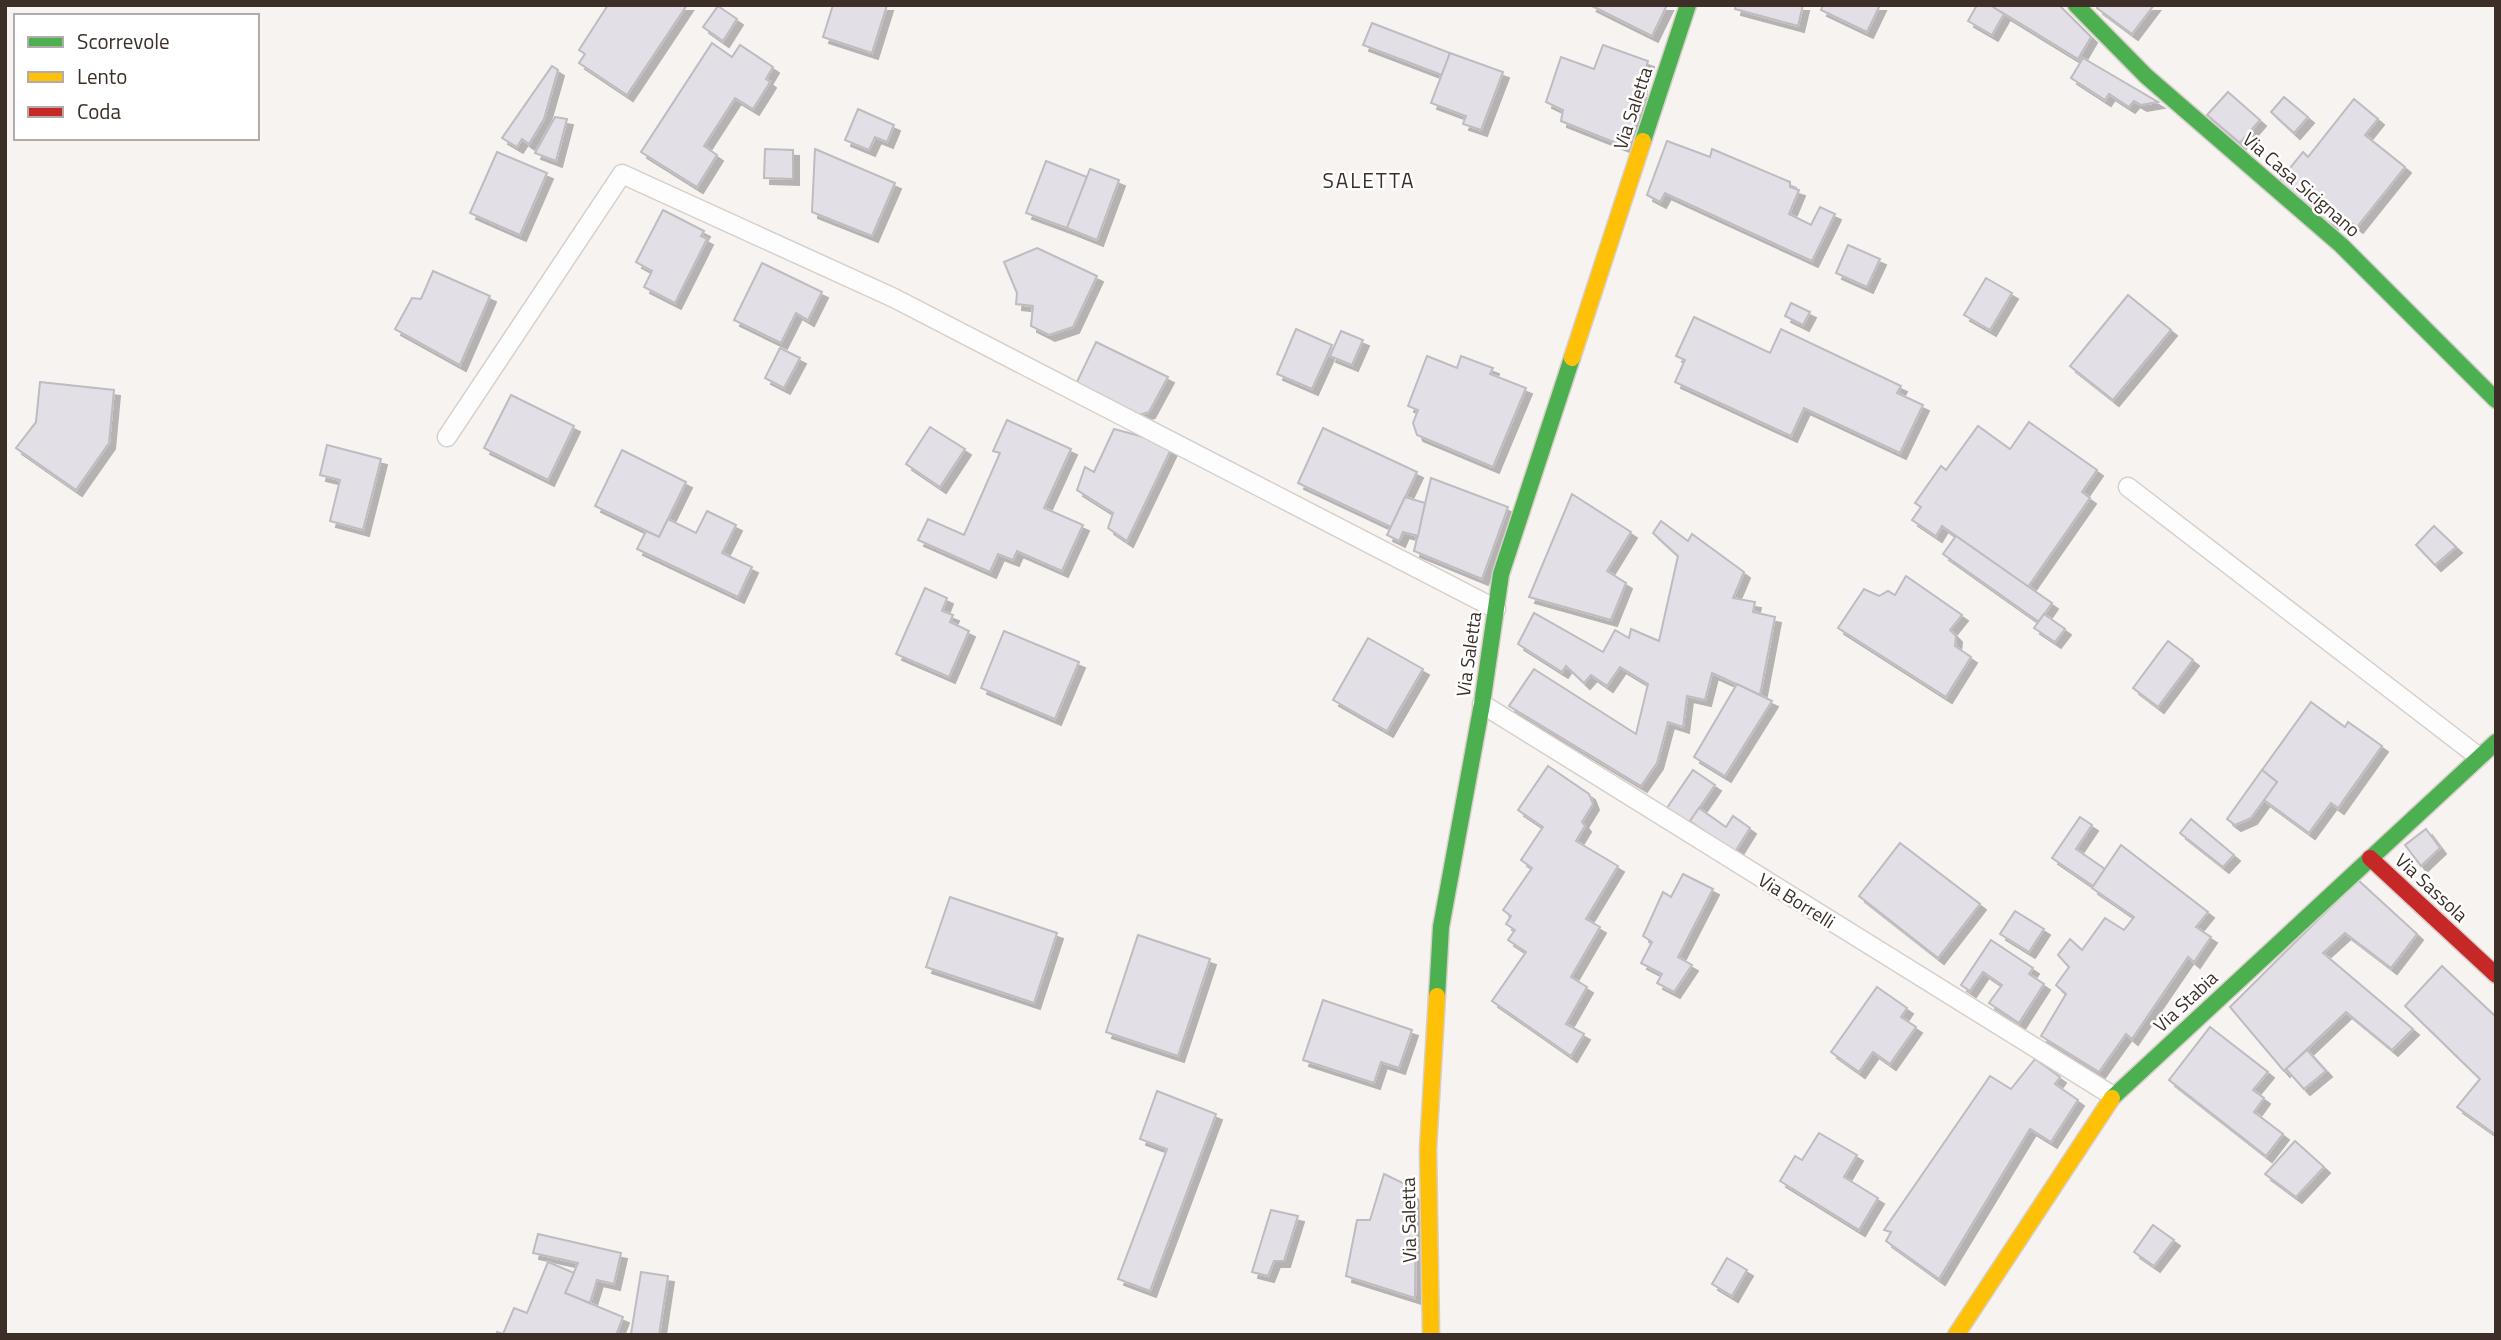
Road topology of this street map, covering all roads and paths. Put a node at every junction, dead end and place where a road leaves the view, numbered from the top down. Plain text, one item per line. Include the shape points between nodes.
1 (1688, 5) edge
2 (2076, 5) edge
3 (2496, 400) edge
4 (447, 437) dead end
5 (2128, 487) dead end
6 (1496, 609) junction
7 (1482, 704) junction
8 (2496, 742) edge
9 (2479, 757) junction
10 (2370, 858) junction
11 (2496, 975) edge
12 (2113, 1096) junction
13 (1959, 1334) edge
14 (1431, 1335) edge

1 - 6 street, Via Saletta via 1505,561
2 - 3 street, Via Casa Sicignano via 2146,76 2341,245
4 - 6 lane via 622,174 894,298
5 - 9 lane
6 - 7 street, Via Saletta
7 - 12 lane, Via Borrelli
7 - 14 street, Via Saletta via 1441,926 1428,1149
8 - 9 street, Via Stabia
9 - 10 street, Via Stabia
10 - 11 street, Via Sassola
10 - 12 street, Via Stabia
12 - 13 street, Via Stabia

